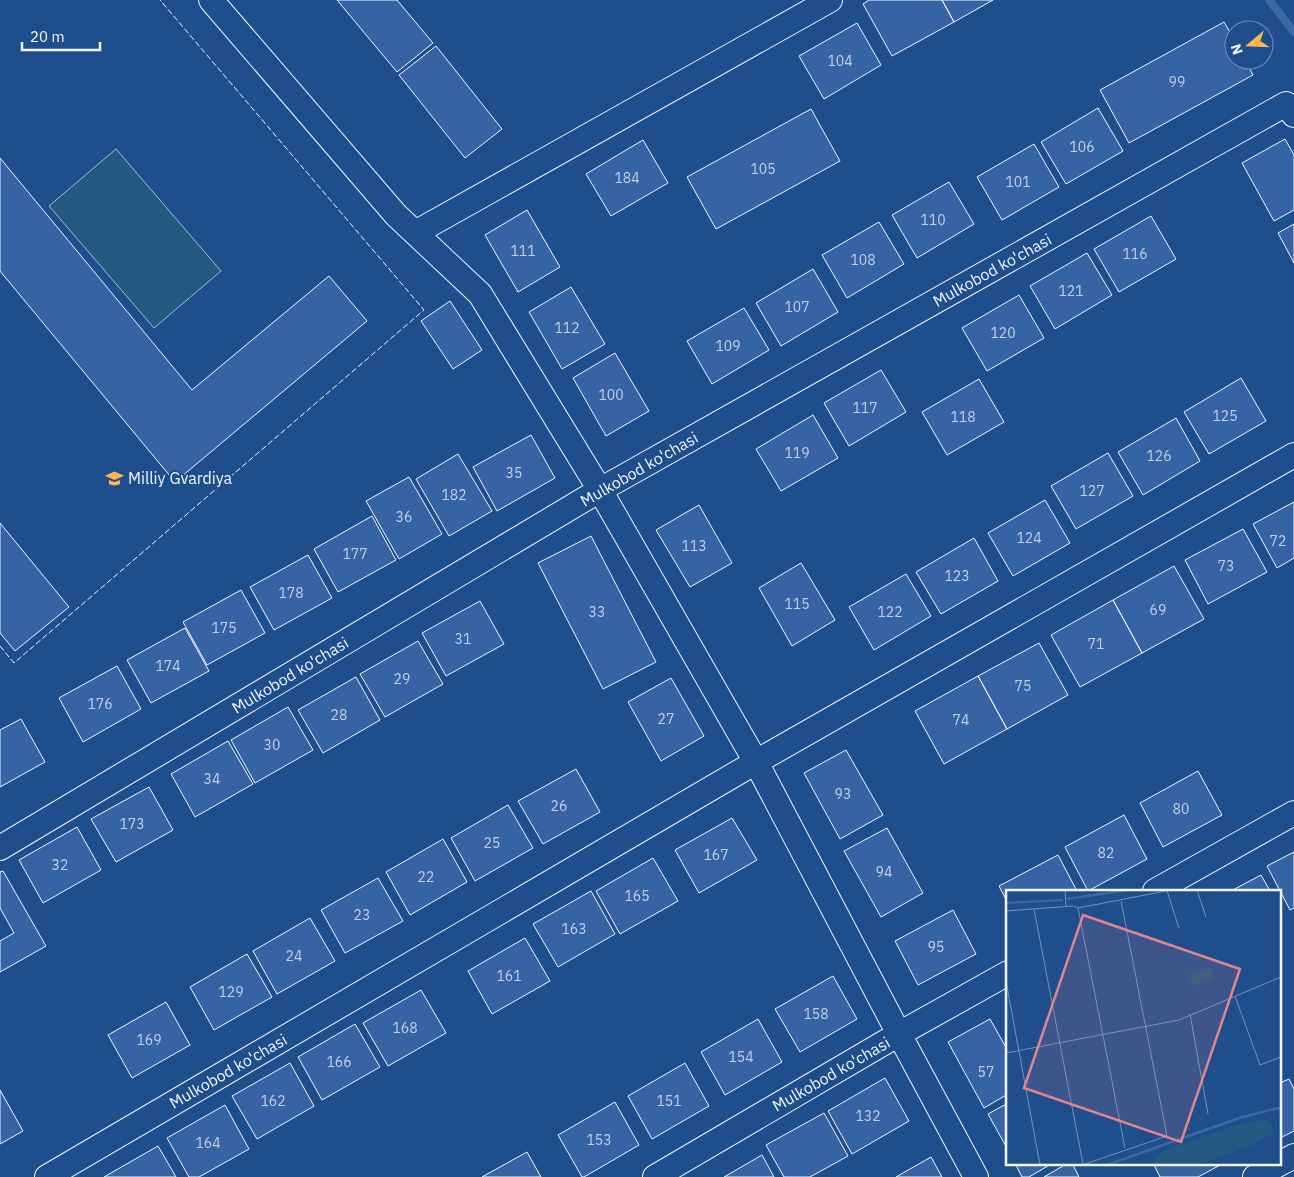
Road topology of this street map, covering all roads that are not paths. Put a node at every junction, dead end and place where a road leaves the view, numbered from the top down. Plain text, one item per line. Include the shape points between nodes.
1 (211, 0) edge
2 (830, 0) edge
3 (1290, 110) edge
4 (415, 233) junction
5 (1294, 455) edge
6 (600, 490) junction
7 (756, 762) junction
8 (1294, 813) edge
9 (0, 848) edge
10 (1157, 890) edge
11 (1006, 974) edge
12 (899, 1034) junction
13 (1294, 1156) edge
14 (1282, 1163) edge
15 (1280, 1164) edge
16 (47, 1177) edge
17 (655, 1177) edge
18 (976, 1177) edge
19 (1256, 1177) edge

1 - 4 street
2 - 4 street
3 - 6 street, Mulkobod ko'chasi
4 - 6 street via 480,294
5 - 7 street, Mulkobod ko'chasi
6 - 7 street
6 - 9 street, Mulkobod ko'chasi
7 - 12 street
7 - 16 street, Mulkobod ko'chasi
8 - 10 street
11 - 12 street, Mulkobod ko'chasi
12 - 17 street, Mulkobod ko'chasi
12 - 18 street
13 - 14 street
15 - 19 street

